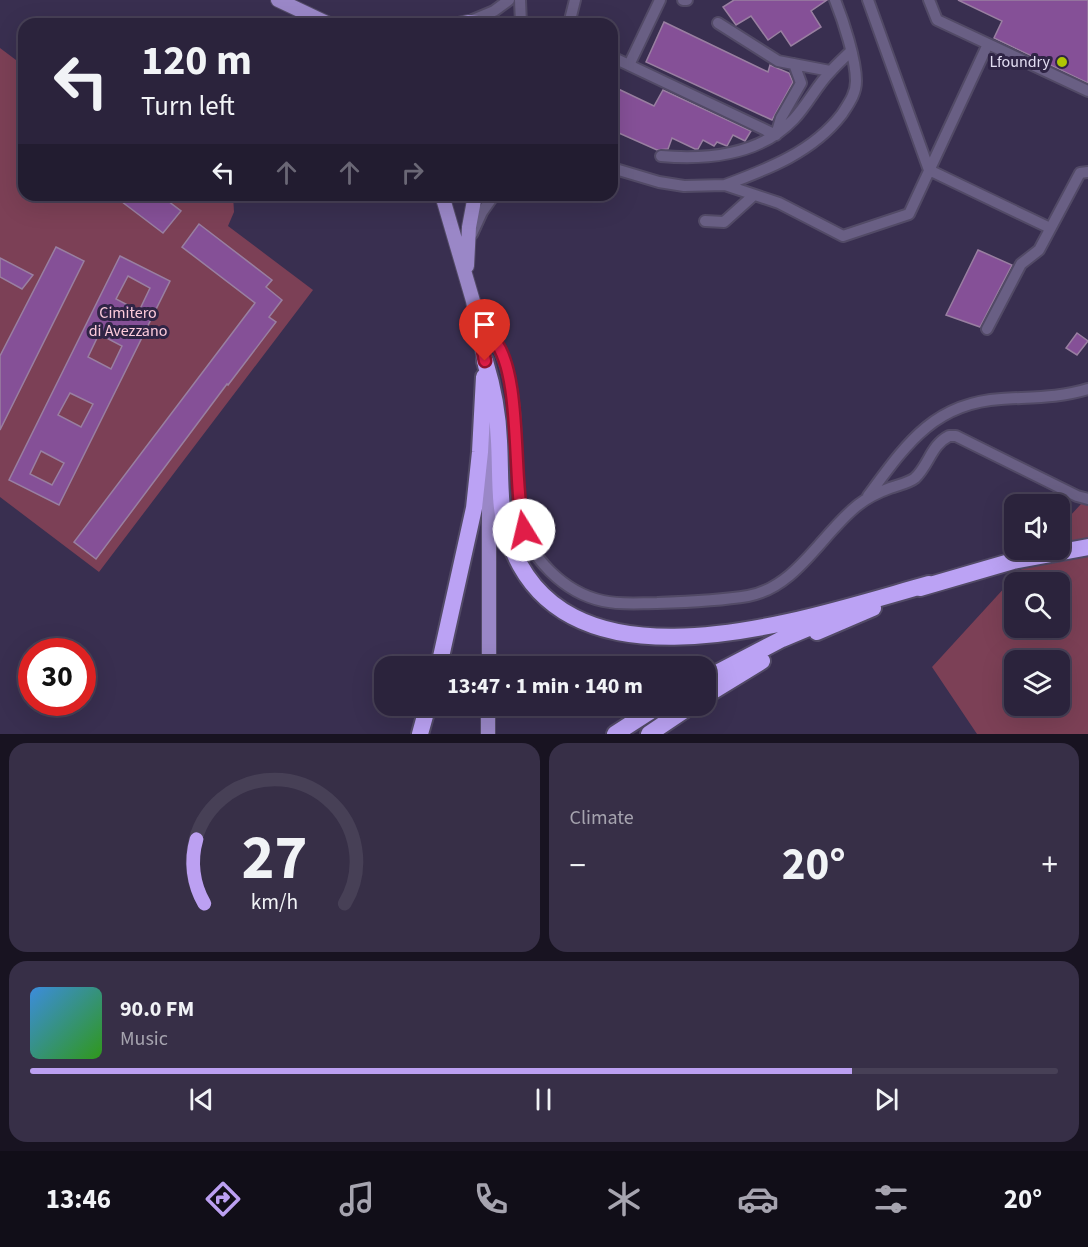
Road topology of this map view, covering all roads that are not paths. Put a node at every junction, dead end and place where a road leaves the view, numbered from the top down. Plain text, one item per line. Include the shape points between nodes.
1 (278, 0) edge
2 (508, 0) edge
3 (520, 0) edge
4 (576, 0) edge
5 (660, 0) edge
6 (835, 0) edge
7 (868, 0) edge
8 (929, 0) edge
9 (316, 18) edge
10 (476, 18) edge
11 (521, 18) edge
12 (570, 18) edge
13 (718, 23) dead end
14 (988, 44) junction
15 (851, 51) junction
16 (618, 60) edge
17 (794, 64) junction
18 (629, 65) junction
19 (830, 71) junction
20 (1088, 91) edge
21 (776, 135) junction
22 (660, 156) dead end
23 (618, 164) edge
24 (618, 170) edge
25 (929, 170) junction
26 (1088, 172) edge
27 (635, 174) junction
28 (725, 185) junction
29 (754, 195) junction
30 (444, 201) edge
31 (474, 201) edge
32 (490, 201) edge
33 (705, 221) dead end
34 (1050, 228) junction
35 (467, 248) junction
36 (468, 283) junction
37 (987, 329) dead end
38 (479, 330) junction
39 (485, 361) junction
40 (1088, 389) edge
41 (866, 499) junction
42 (1088, 499) edge
43 (1088, 547) edge
44 (929, 584) junction
45 (441, 656) edge
46 (489, 656) edge
47 (716, 674) edge
48 (716, 689) edge
49 (425, 716) edge
50 (488, 716) edge
51 (643, 716) edge
52 (676, 716) edge
53 (420, 734) edge
54 (488, 734) edge
55 (615, 734) edge
56 (650, 734) edge

1 - 9 main road
2 - 10 street
3 - 11 street
4 - 12 street
5 - 18 street
6 - 15 street
7 - 25 street
8 - 14 street via 937,20
13 - 17 street via 778,61
14 - 20 street
14 - 25 street
15 - 19 street
15 - 28 street via 856,80 853,98 837,120 795,155
16 - 18 street
17 - 19 street
17 - 21 street via 801,83
18 - 21 street
19 - 21 street via 794,119
21 - 22 street via 737,152 709,158
23 - 27 street
24 - 27 street
25 - 29 street via 909,214 843,236 779,203
25 - 34 street
26 - 34 street via 1080,173
27 - 28 street via 684,186
28 - 29 street
29 - 33 street via 724,222
30 - 36 main road
31 - 35 main road
32 - 35 street
34 - 37 street via 1039,250 1021,264
35 - 36 main road
36 - 38 main road
38 - 39 main road
38 - 41 street via 497,345 508,375 520,514 527,538 551,572 590,597 623,604 718,599 766,591 786,578
39 - 44 highway via 497,414 501,501 508,538 535,585 552,603 577,618 628,633 727,633 775,625
39 - 45 highway via 474,508
39 - 46 main road via 489,418
40 - 41 street via 1059,396 980,401 952,409 921,431
41 - 42 street via 914,479 937,445 952,435
43 - 44 highway via 1013,561
44 - 47 highway via 806,629
44 - 48 highway via 803,639
49 - 53 highway
50 - 54 main road
51 - 55 highway
52 - 56 highway

